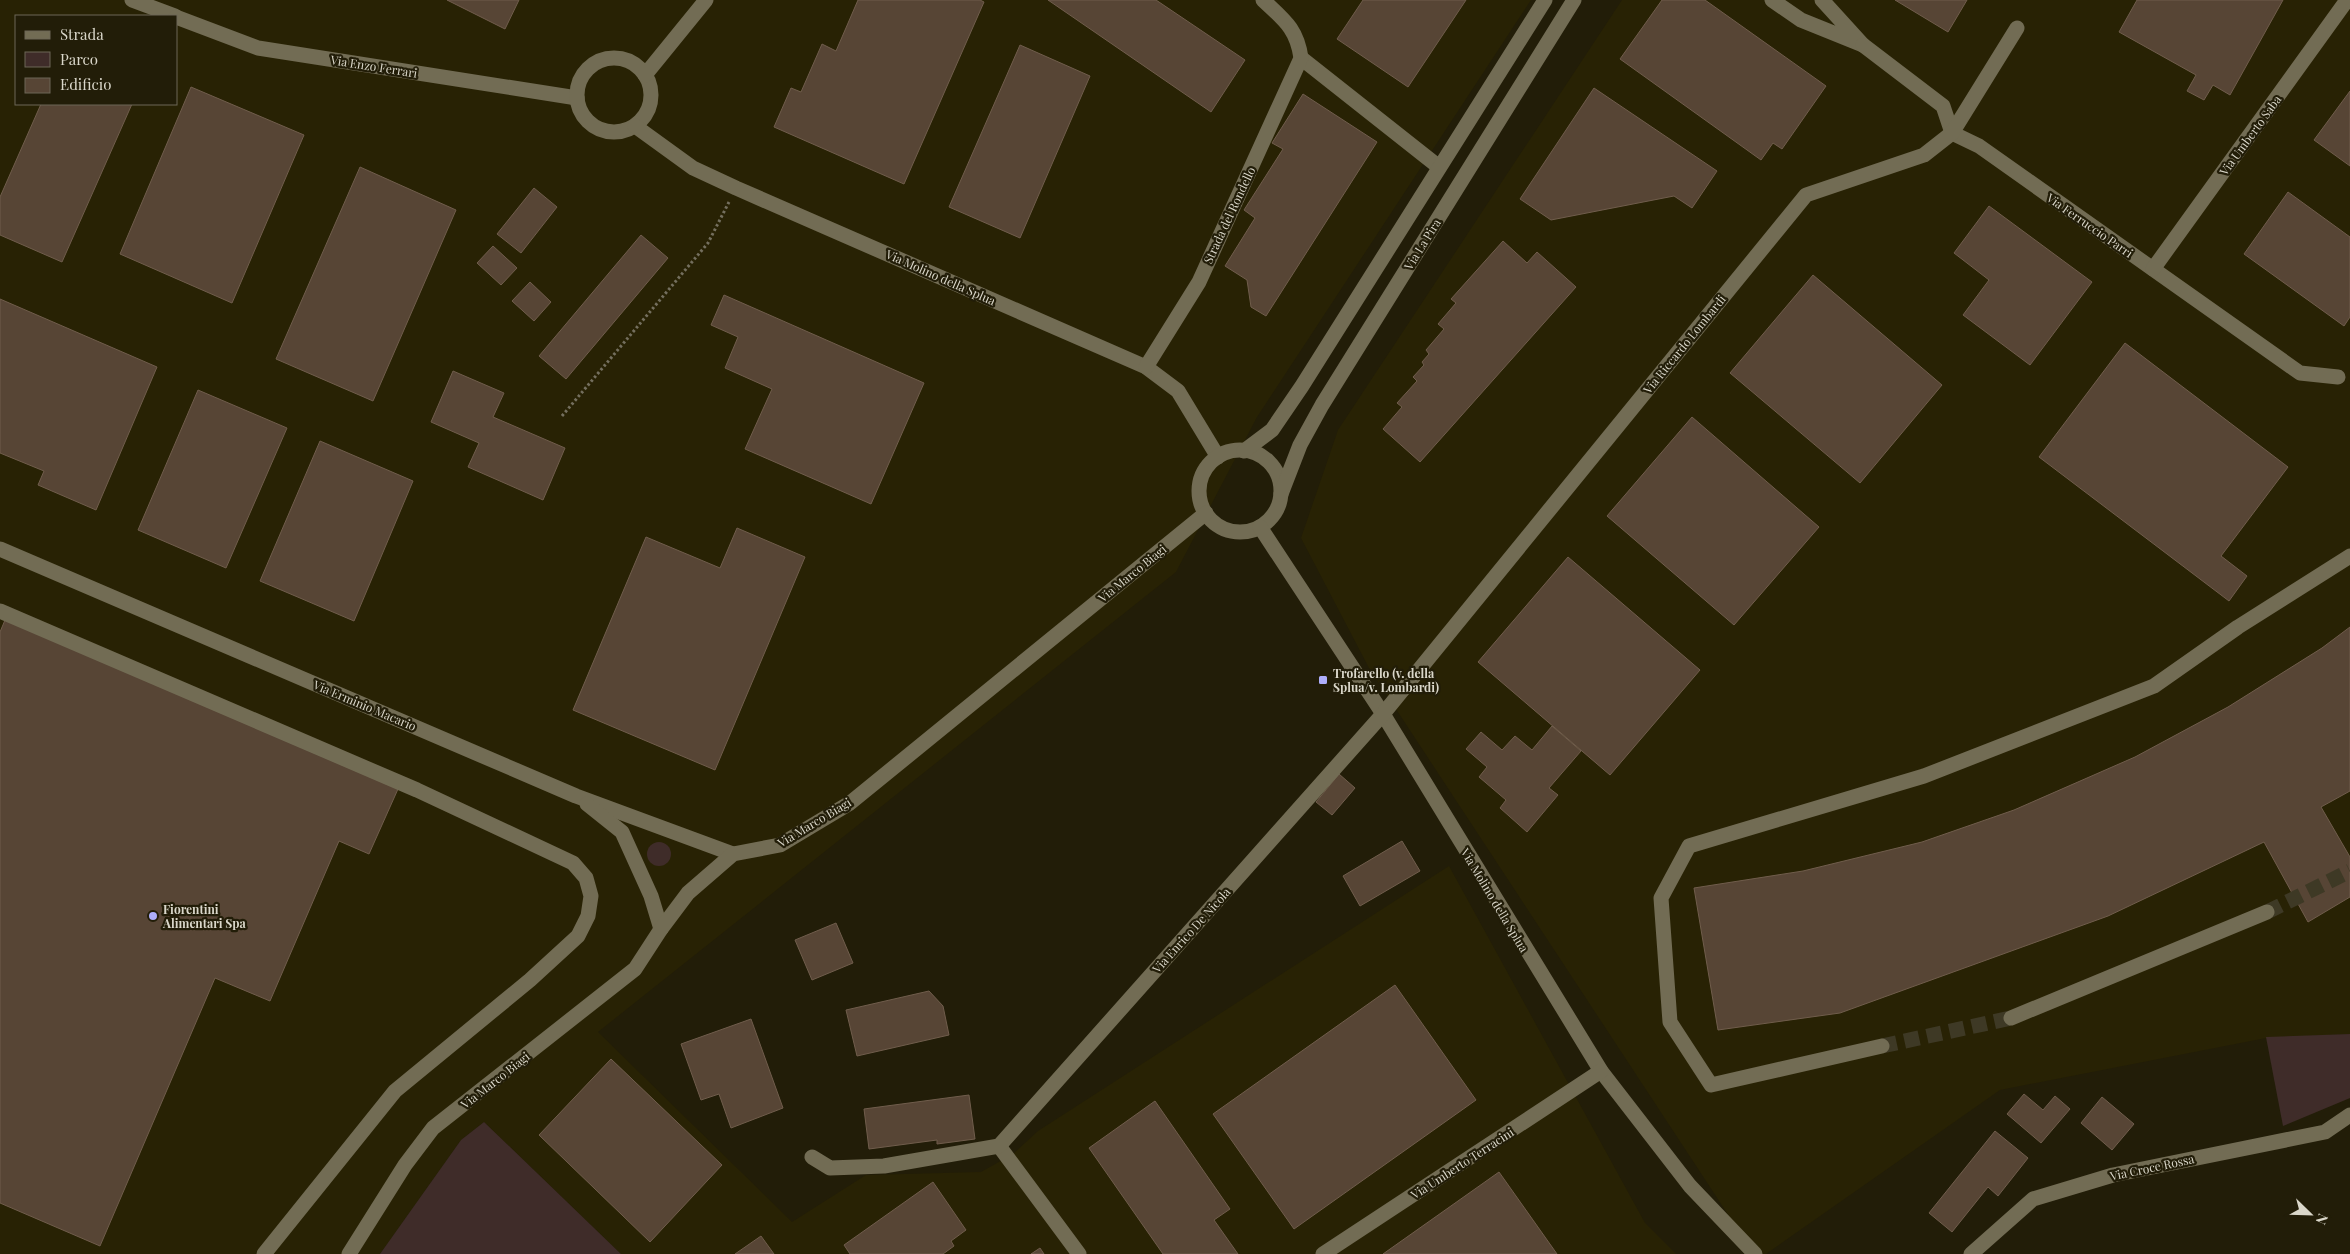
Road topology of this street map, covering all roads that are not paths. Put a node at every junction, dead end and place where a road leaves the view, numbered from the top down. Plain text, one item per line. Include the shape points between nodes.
1 (132, 0) edge
2 (706, 0) edge
3 (1263, 0) edge
4 (1545, 0) edge
5 (1574, 0) edge
6 (1772, 0) edge
7 (1822, 0) edge
8 (2346, 0) edge
9 (173, 15) edge
10 (178, 17) edge
11 (2017, 28) dead end
12 (1863, 45) junction
13 (1301, 58) junction
14 (645, 75) junction
15 (577, 98) junction
16 (635, 126) junction
17 (1952, 134) junction
18 (1440, 167) junction
19 (2153, 269) junction
20 (1146, 367) junction
21 (2338, 378) dead end
22 (1244, 451) junction
23 (1218, 457) junction
24 (1281, 494) junction
25 (1206, 513) junction
26 (1260, 527) junction
27 (0, 549) edge
28 (2350, 556) edge
29 (0, 611) edge
30 (1383, 714) junction
31 (576, 796) junction
32 (733, 854) junction
33 (2267, 912) tunnel mouth
34 (661, 929) junction
35 (2011, 1018) tunnel mouth
36 (1882, 1046) tunnel mouth
37 (1601, 1071) junction
38 (2350, 1115) edge
39 (2350, 1131) edge
40 (2325, 1132) junction
41 (999, 1146) junction
42 (812, 1157) dead end
43 (264, 1254) edge
44 (349, 1254) edge
45 (1079, 1254) edge
46 (1323, 1254) edge
47 (1755, 1254) edge
48 (1971, 1254) edge

1 - 9 street, Via Enzo Ferrari
2 - 14 street
3 - 13 street via 1290,25 1298,40
4 - 18 street
5 - 24 street, Via La Pira via 1322,405 1300,445
6 - 12 street via 1801,20
7 - 12 street
8 - 19 street, Via Umberto Saba
10 - 15 street, Via Enzo Ferrari via 258,48
11 - 17 street, Via Riccardo Lombardi
12 - 17 street via 1944,106
13 - 18 street
13 - 20 street, Strada del Rondello via 1199,282
14 - 15 street via 626,60 602,60 583,74
14 - 16 street via 650,86 650,102 644,118
15 - 16 street via 582,114 593,126 614,133
16 - 20 street, Via Molino della Splua via 693,168
17 - 19 street, Via Ferruccio Parri via 1979,146
17 - 30 street, Via Riccardo Lombardi via 1924,155 1806,195
18 - 22 street via 1272,430
19 - 21 street, Via Ferruccio Parri via 2300,373
20 - 23 street, Via Molino della Splua via 1178,391
22 - 23 street
22 - 24 street via 1267,460 1280,481
23 - 25 street via 1202,477 1201,502
24 - 26 street via 1274,513
25 - 26 street via 1224,529 1249,532
25 - 32 street, Via Marco Biagi via 850,803 780,845
26 - 30 street, Via Molino della Splua
27 - 31 street, Via Erminio Macario
28 - 36 street via 2238,627 2154,686 1924,776 1689,846 1661,898 1670,1022 1711,1085
29 - 43 street via 417,790 573,863 586,878 591,896 588,916 578,936 530,980 395,1091
30 - 37 street, Via Molino della Splua
30 - 41 street, Via Enrico De Nicola
31 - 32 street, Via Erminio Macario
31 - 34 street via 622,832 651,896
32 - 34 street, Via Marco Biagi via 688,893
33 - 35 street
34 - 44 street, Via Marco Biagi via 635,969 433,1128 405,1165
37 - 46 street, Via Umberto Terracini
37 - 47 street, Via Molino della Splua via 1690,1186
38 - 40 street, Via Croce Rossa
39 - 40 street
40 - 48 street, Via Croce Rossa via 2113,1175 2032,1199
41 - 42 street via 884,1166 830,1168
41 - 45 street

